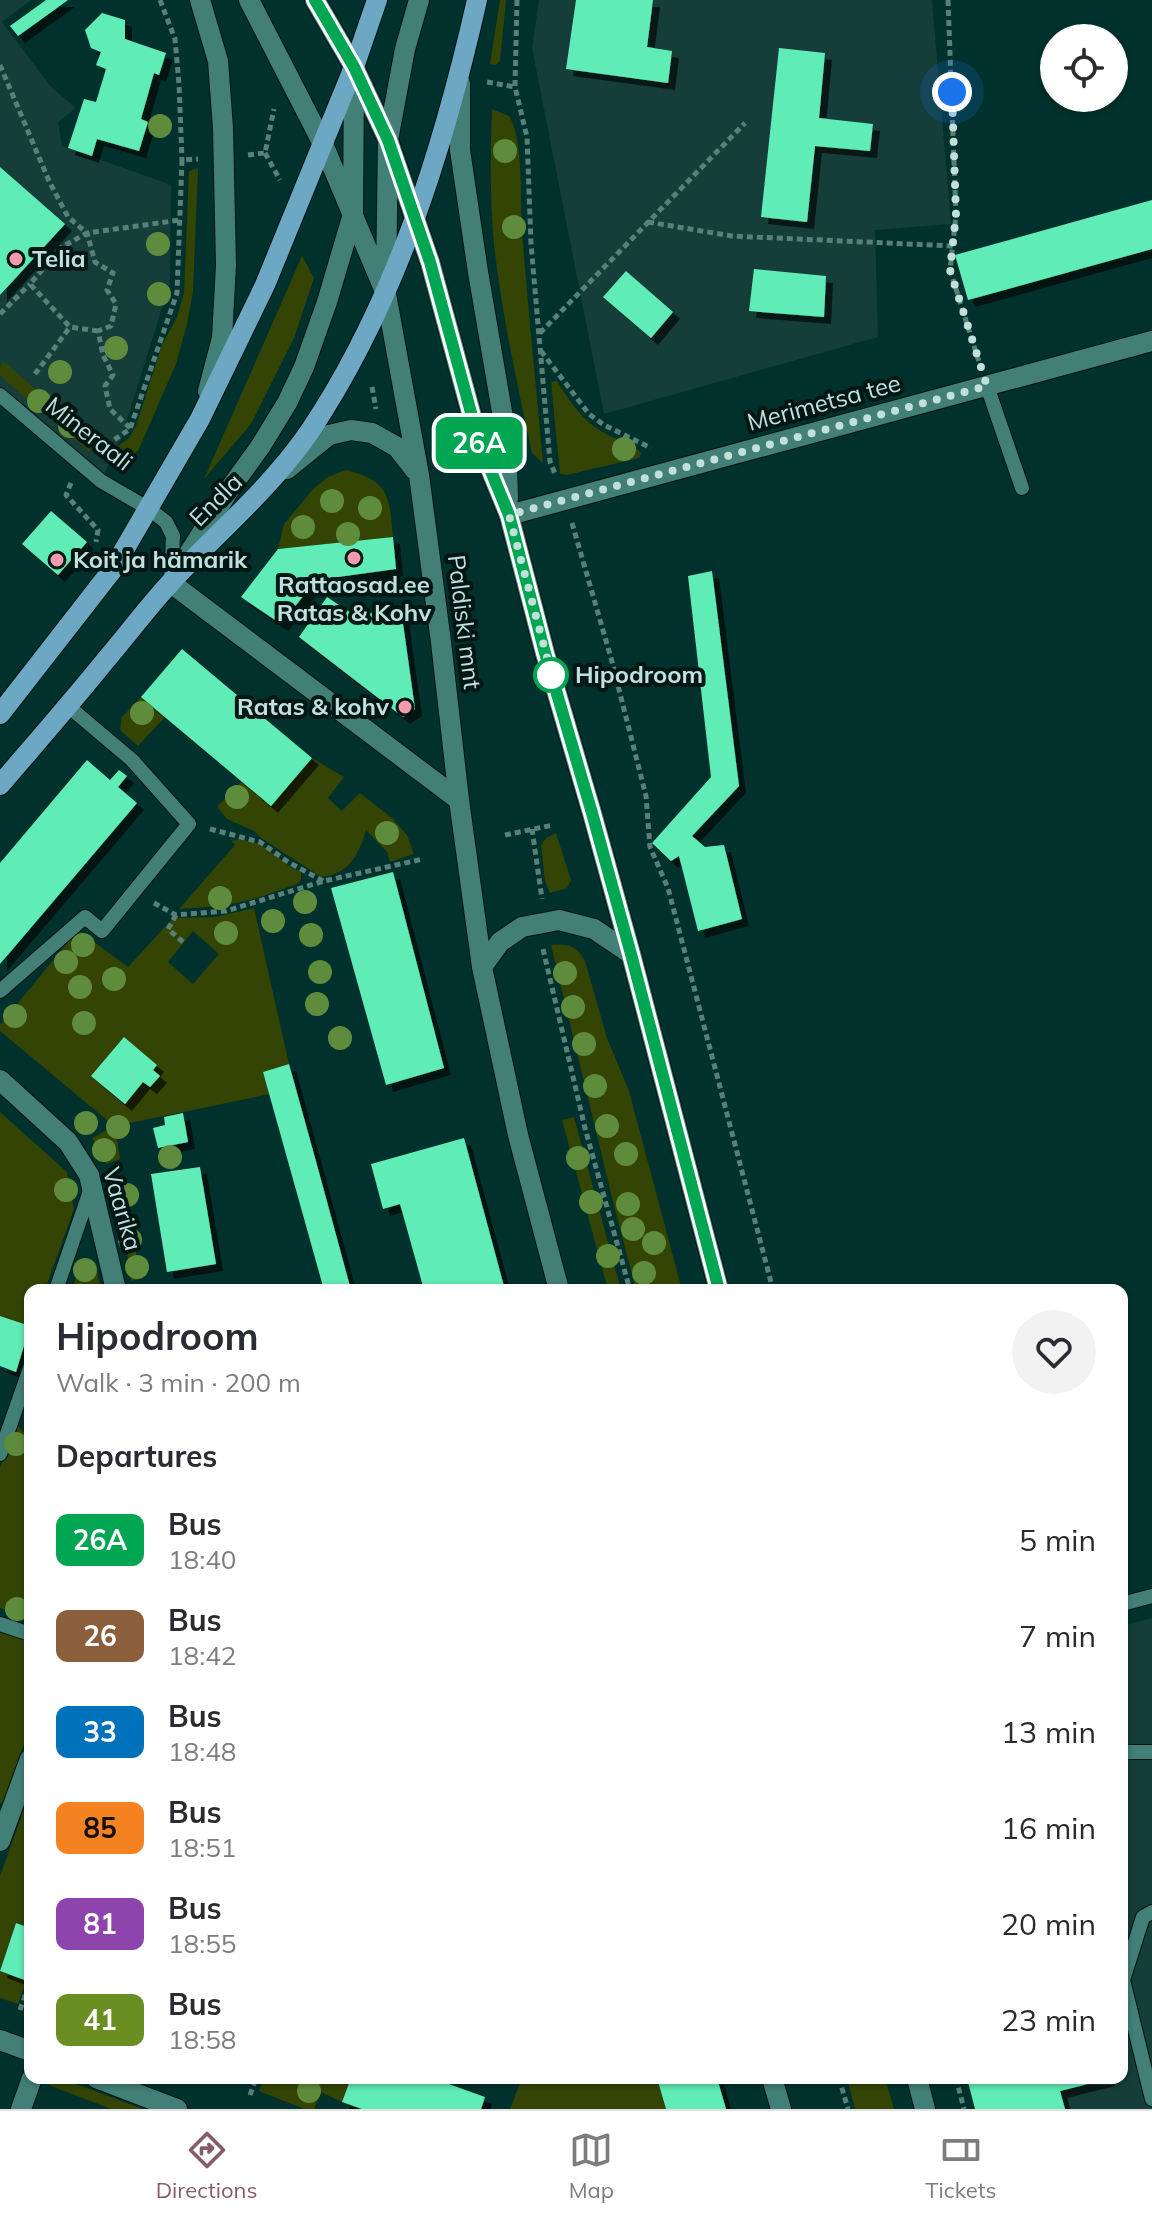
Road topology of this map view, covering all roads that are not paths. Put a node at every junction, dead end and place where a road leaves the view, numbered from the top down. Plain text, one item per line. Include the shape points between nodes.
1 (200, 0) edge
2 (249, 0) edge
3 (315, 0) edge
4 (377, 0) edge
5 (419, 0) edge
6 (477, 0) edge
7 (354, 67) junction
8 (460, 76) junction
9 (388, 140) junction
10 (323, 144) junction
11 (353, 214) junction
12 (415, 216) junction
13 (386, 294) junction
14 (1152, 341) edge
15 (987, 386) junction
16 (0, 395) edge
17 (200, 419) junction
18 (419, 475) junction
19 (271, 481) junction
20 (1022, 488) dead end
21 (149, 509) junction
22 (509, 515) junction
23 (171, 583) junction
24 (68, 706) junction
25 (0, 714) edge
26 (0, 785) edge
27 (459, 800) junction
28 (631, 954) junction
29 (482, 967) junction
30 (0, 991) edge
31 (0, 1080) edge
32 (92, 1184) junction
33 (58, 1284) edge
34 (115, 1284) edge
35 (557, 1284) edge
36 (717, 1284) edge
37 (24, 1385) edge
38 (0, 1454) edge
39 (1152, 1596) edge
40 (1128, 1602) edge
41 (0, 1624) edge
42 (24, 1632) edge
43 (1128, 1752) edge
44 (1152, 1752) edge
45 (24, 1775) edge
46 (0, 1841) edge
47 (1152, 1912) edge
48 (1128, 1961) edge
49 (1128, 2002) edge
50 (0, 2040) edge
51 (24, 2049) edge
52 (30, 2084) edge
53 (126, 2084) edge
54 (774, 2084) edge
55 (919, 2084) edge
56 (1152, 2099) edge
57 (21, 2109) edge
58 (177, 2109) edge
59 (781, 2109) edge
60 (925, 2109) edge

1 - 17 main road via 218,61 226,265 222,338
2 - 10 main road, Paldiski mnt
3 - 7 main road
4 - 7 main road
5 - 9 main road
6 - 8 main road
7 - 9 main road
7 - 10 main road
7 - 11 main road
8 - 12 main road
8 - 22 main road via 460,150 506,435
9 - 12 main road
9 - 13 main road
10 - 11 main road, Paldiski mnt
10 - 17 main road, Endla via 265,285
11 - 13 main road, Paldiski mnt
11 - 23 main road via 327,302 287,403
12 - 13 main road, Endla
12 - 22 main road via 479,442
13 - 18 main road, Paldiski mnt
13 - 19 main road, Endla via 335,393
14 - 15 main road, Merimetsa tee
15 - 20 lane
15 - 22 main road, Merimetsa tee
16 - 21 lane, Mineraali via 101,481
17 - 21 main road, Endla
18 - 19 main road via 397,447 372,433 351,430 329,435
18 - 27 main road, Paldiski mnt
19 - 23 main road, Endla
21 - 23 lane via 166,522 173,536
21 - 25 main road, Endla via 113,569
22 - 28 main road
23 - 24 main road, Endla
23 - 27 main road
24 - 26 main road, Endla
24 - 30 lane via 132,760 189,824 102,931 85,917
27 - 29 main road, Paldiski mnt
28 - 29 main road via 594,929 559,920 522,927 500,942
28 - 36 main road
29 - 35 main road, Paldiski mnt
31 - 32 main road, Vaarika via 68,1142
32 - 33 lane
32 - 34 main road, Vaarika
37 - 38 lane
39 - 40 lane
41 - 42 lane
43 - 44 lane
45 - 46 main road
47 - 48 lane via 1143,1917
49 - 56 lane
50 - 51 main road
52 - 57 main road
53 - 58 main road
54 - 59 main road
55 - 60 main road

